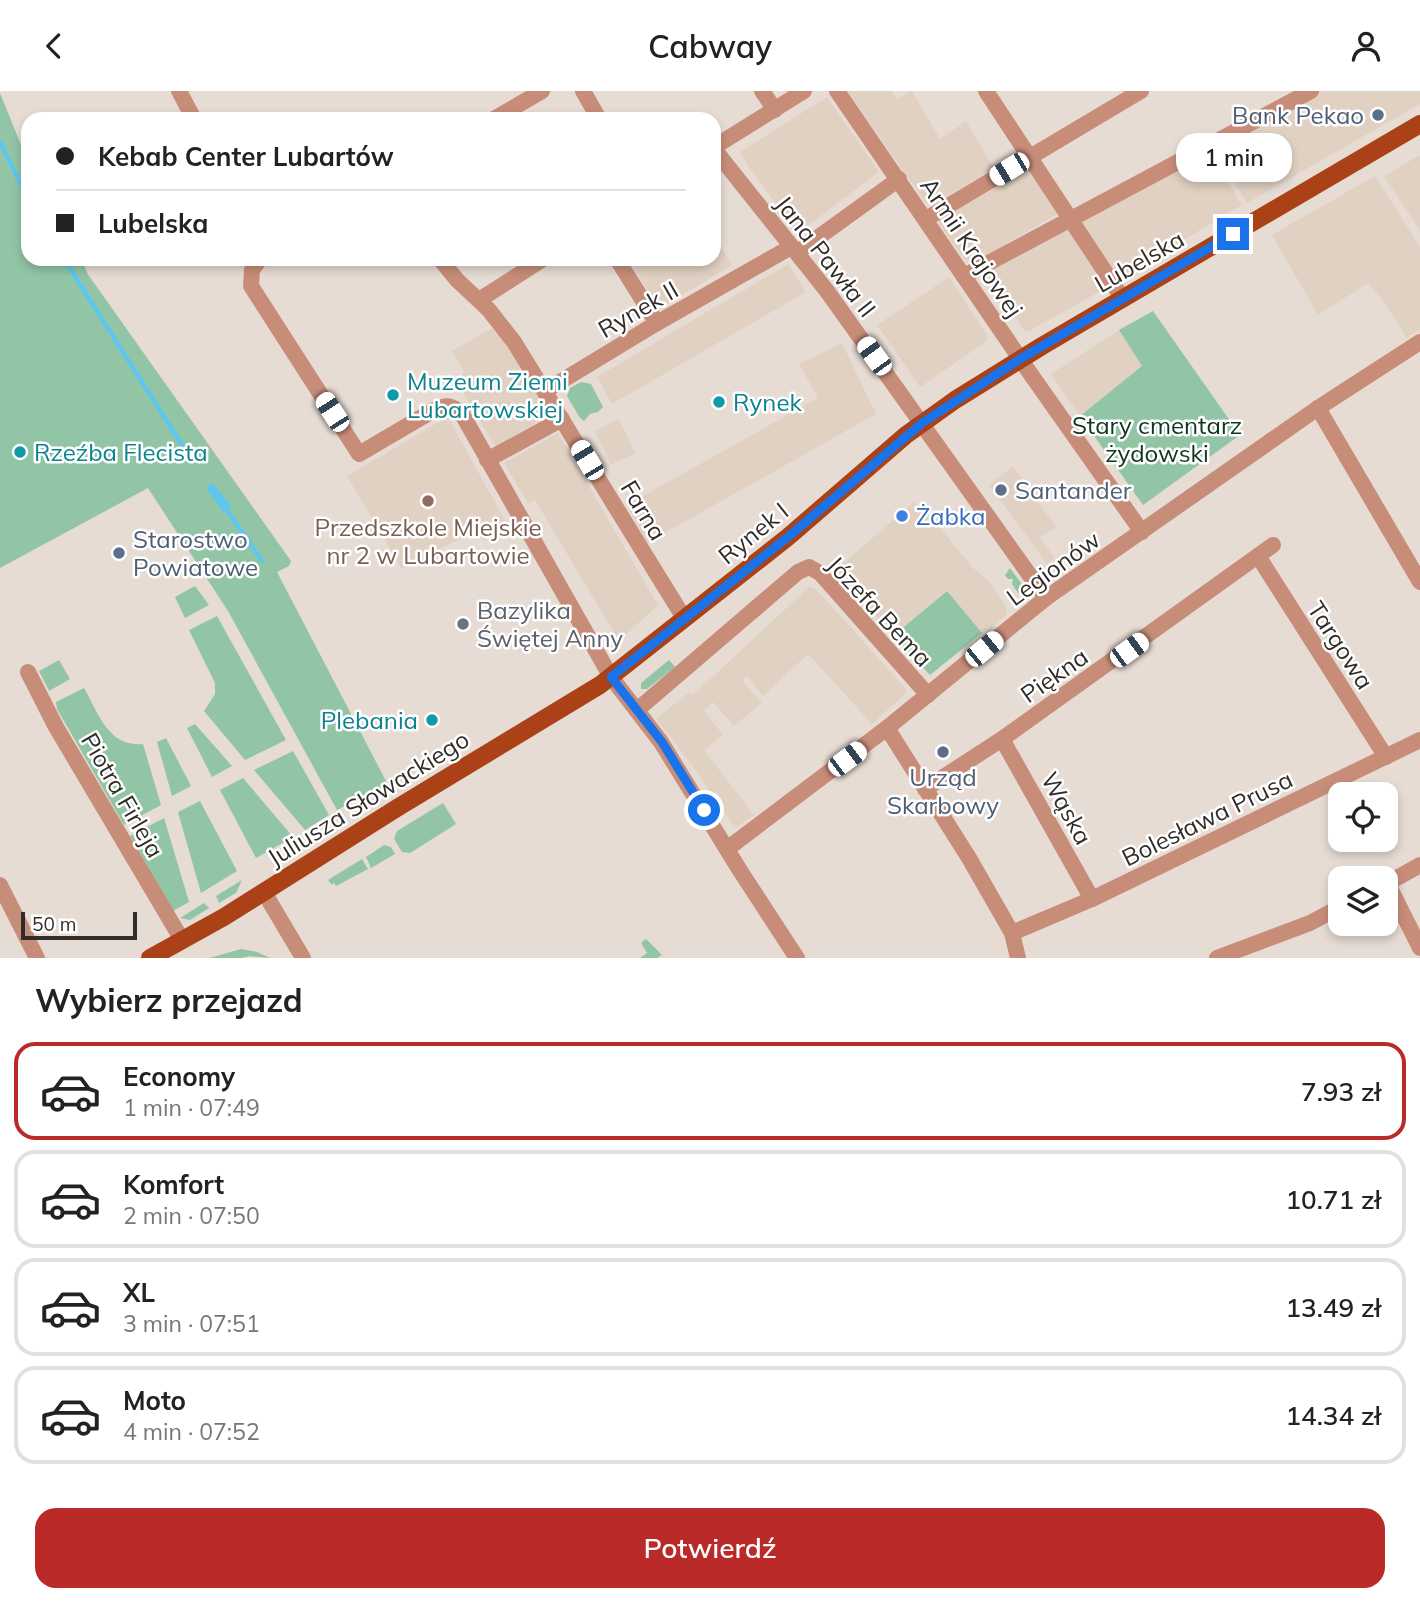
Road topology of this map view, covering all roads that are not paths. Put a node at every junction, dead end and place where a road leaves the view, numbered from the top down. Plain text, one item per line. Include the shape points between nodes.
1 (179, 91) edge
2 (542, 91) edge
3 (583, 91) edge
4 (762, 91) edge
5 (804, 91) edge
6 (837, 91) edge
7 (986, 91) edge
8 (1141, 91) edge
9 (1311, 91) edge
10 (1121, 96) edge
11 (775, 110) junction
12 (190, 112) edge
13 (506, 112) edge
14 (595, 112) edge
15 (1420, 124) edge
16 (721, 144) edge
17 (1030, 156) junction
18 (721, 157) edge
19 (899, 179) junction
20 (1068, 218) junction
21 (926, 219) junction
22 (795, 250) junction
23 (255, 266) edge
24 (446, 266) edge
25 (531, 266) edge
26 (621, 266) edge
27 (964, 276) junction
28 (1123, 299) junction
29 (479, 300) junction
30 (657, 323) junction
31 (1420, 341) edge
32 (1020, 359) junction
33 (545, 391) junction
34 (1318, 408) junction
35 (562, 419) junction
36 (922, 423) junction
37 (487, 460) junction
38 (1142, 532) junction
39 (1273, 545) dead end
40 (1258, 557) junction
41 (1420, 582) edge
42 (1046, 598) junction
43 (684, 618) junction
44 (28, 672) dead end
45 (611, 677) junction
46 (928, 695) junction
47 (638, 710) junction
48 (887, 728) junction
49 (1002, 739) junction
50 (1418, 746) edge
51 (1386, 757) junction
52 (925, 789) junction
53 (727, 849) junction
54 (1420, 865) edge
55 (1398, 878) edge
56 (0, 885) edge
57 (264, 892) junction
58 (1092, 899) junction
59 (1398, 906) edge
60 (1328, 913) edge
61 (1012, 933) junction
62 (182, 940) junction
63 (1420, 949) edge
64 (37, 958) edge
65 (150, 958) edge
66 (303, 958) edge
67 (797, 958) edge
68 (1018, 958) edge
69 (1217, 958) edge

1 - 12 street
2 - 13 street
3 - 14 street
4 - 11 street
5 - 11 street
6 - 19 street, Armii Krajowej
7 - 17 street
8 - 10 street
9 - 20 street
10 - 17 street
11 - 16 street
15 - 28 main road, Lubelska
17 - 20 street
17 - 21 street
18 - 22 street, Jana Pawła II
19 - 21 street, Armii Krajowej
19 - 22 street, Rynek II
20 - 27 street
20 - 28 street
21 - 27 street, Armii Krajowej
22 - 30 street, Rynek II
22 - 36 street, Jana Pawła II
23 - 37 street via 251,286 359,454 445,405 462,414
24 - 29 street, Farna
25 - 29 street
26 - 30 street
27 - 32 street, Armii Krajowej
28 - 32 main road, Lubelska
29 - 33 street, Farna via 502,324
30 - 33 street, Rynek II
31 - 34 street, Legionów
32 - 36 main road, Lubelska
32 - 38 street, Armii Krajowej
33 - 35 street, Farna
34 - 38 street, Legionów
34 - 41 street
35 - 37 street
35 - 43 street, Farna
36 - 42 street, Jana Pawła II
36 - 43 main road, Rynek I
37 - 45 street
38 - 42 street, Legionów
39 - 40 street, Piękna
40 - 49 street, Piękna
40 - 51 street, Targowa
42 - 46 street, Legionów
43 - 45 main road, Rynek I
44 - 62 street, Piotra Firleja
45 - 47 street
45 - 57 main road, Juliusza Słowackiego
46 - 47 street, Józefa Bema via 820,573 809,567
46 - 48 street, Legionów
47 - 53 street
48 - 52 street
48 - 53 street, Legionów
49 - 52 street, Piękna
49 - 58 street, Wąska
50 - 51 street, Bolesława Prusa
51 - 58 street, Bolesława Prusa
52 - 61 street
53 - 67 street
54 - 55 street
56 - 64 street
57 - 62 main road, Juliusza Słowackiego
57 - 66 street
58 - 61 street, Bolesława Prusa
59 - 63 street
60 - 69 street
61 - 68 street
62 - 65 main road, Juliusza Słowackiego

